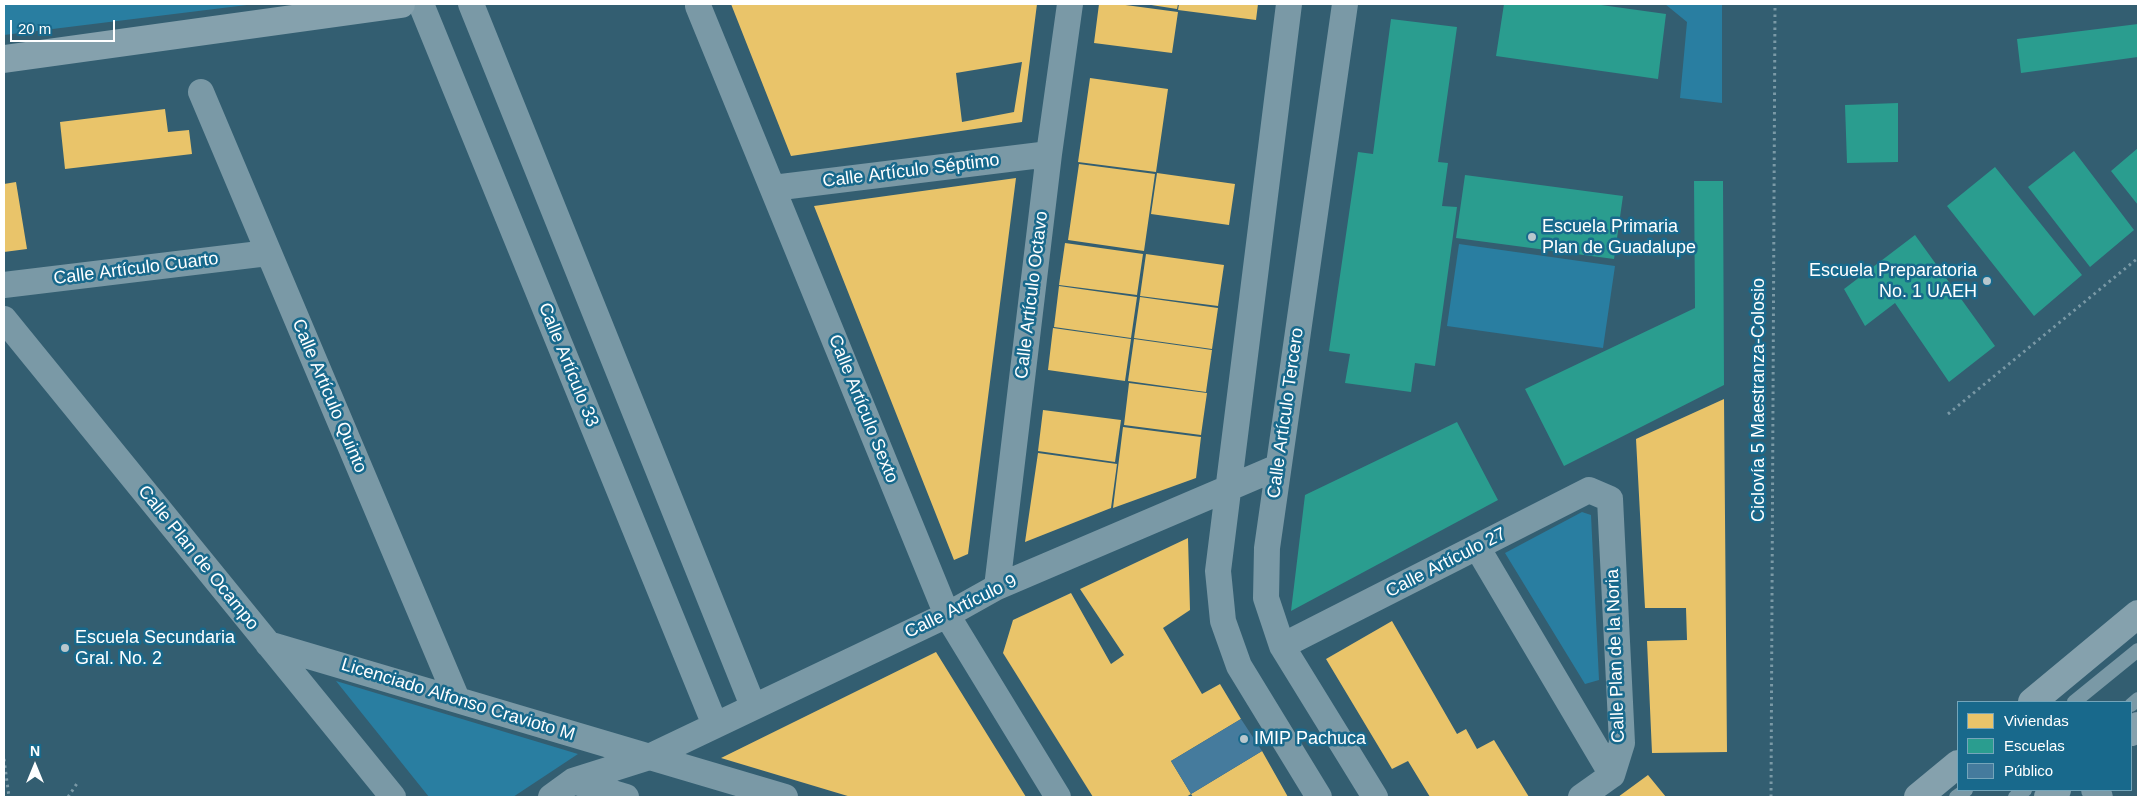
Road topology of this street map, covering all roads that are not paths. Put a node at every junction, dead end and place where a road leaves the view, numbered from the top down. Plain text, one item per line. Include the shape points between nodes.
1 (401, 4) edge
2 (421, 4) edge
3 (471, 4) edge
4 (1070, 4) edge
5 (1289, 4) edge
6 (1345, 4) edge
7 (698, 6) dead end
8 (4, 59) edge
9 (200, 92) dead end
10 (1049, 154) junction
11 (773, 188) junction
12 (268, 253) junction
13 (4, 285) edge
14 (4, 319) edge
15 (1278, 467) junction
16 (1229, 489) junction
17 (1610, 499) joint
18 (1477, 547) junction
19 (997, 587) junction
20 (2138, 614) edge
21 (947, 615) junction
22 (268, 644) junction
23 (1282, 646) junction
24 (2138, 650) edge
25 (457, 699) junction
26 (2033, 701) edge
27 (2075, 701) edge
28 (753, 706) junction
29 (715, 725) junction
30 (649, 757) junction
31 (1957, 765) edge
32 (1612, 774) junction
33 (573, 782) junction
34 (393, 797) edge
35 (551, 797) edge
36 (626, 797) edge
37 (785, 797) edge
38 (1058, 797) edge
39 (1319, 797) edge
40 (1375, 797) edge
41 (1580, 797) edge
42 (1918, 797) edge

1 - 8 main road
2 - 29 street, Calle Artículo 33
3 - 28 street
4 - 10 street, Calle Artículo Octavo
5 - 16 street
6 - 15 street, Calle Artículo Tercero
7 - 11 street, Calle Artículo Sexto
9 - 12 street, Calle Artículo Quinto
10 - 11 street, Calle Artículo Séptimo
10 - 19 street, Calle Artículo Octavo
11 - 21 street, Calle Artículo Sexto
12 - 13 street, Calle Artículo Cuarto
12 - 25 street, Calle Artículo Quinto
14 - 22 street, Calle Plan de Ocampo
15 - 16 street, Calle Artículo 9
15 - 23 street, Calle Artículo Tercero via 1267,548 1266,598
16 - 19 street, Calle Artículo 9
16 - 39 street via 1218,571 1223,621 1239,666
17 - 18 street, Calle Artículo 27 via 1589,490
17 - 32 street, Calle Plan de la Noria via 1622,743
18 - 23 street, Calle Artículo 27
18 - 32 street
19 - 21 street, Calle Artículo 9
20 - 26 main road
21 - 28 street, Calle Artículo 9
21 - 38 street, Calle Artículo Sexto
22 - 25 street, Licenciado Alfonso Cravioto M
22 - 34 street, Calle Plan de Ocampo
23 - 40 street, Calle Artículo Tercero
24 - 27 lane
25 - 30 street, Licenciado Alfonso Cravioto M
28 - 29 street, Calle Artículo 9
29 - 30 street, Calle Artículo 9
30 - 33 street, Calle Artículo 9
30 - 37 street, Licenciado Alfonso Cravioto M
31 - 42 main road
32 - 41 street
33 - 35 street, Calle Artículo 9
33 - 36 street

